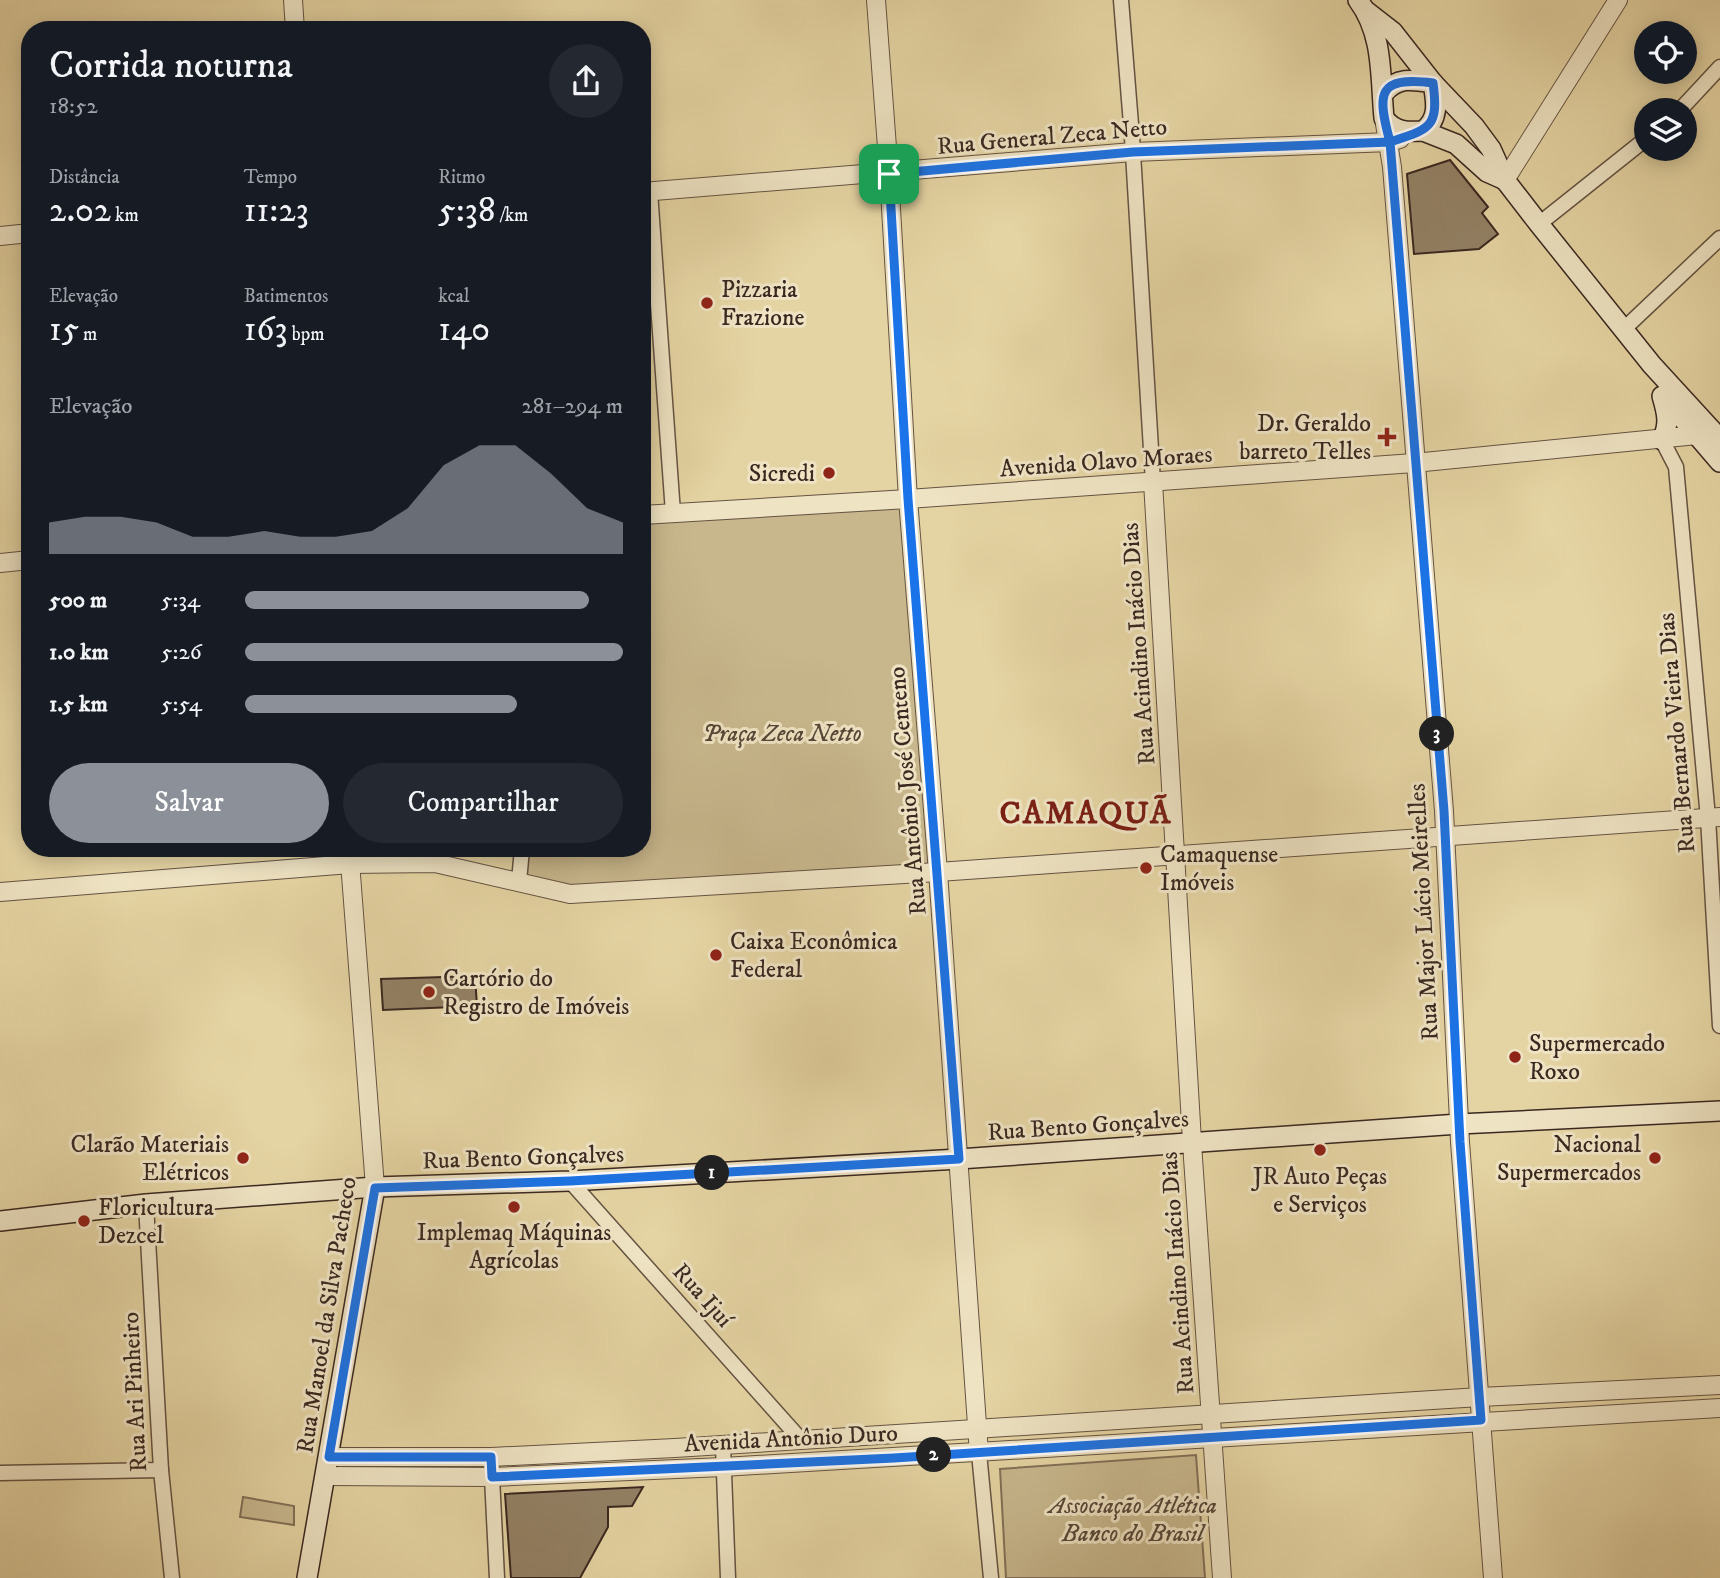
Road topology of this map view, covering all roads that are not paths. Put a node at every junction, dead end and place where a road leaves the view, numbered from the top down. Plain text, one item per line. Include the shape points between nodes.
1 (293, 0) edge
2 (876, 0) edge
3 (1121, 0) edge
4 (1618, 0) edge
5 (1362, 5) edge
6 (294, 21) edge
7 (1720, 67) edge
8 (1433, 83) junction
9 (1384, 93) junction
10 (1691, 98) edge
11 (1384, 118) junction
12 (1423, 131) junction
13 (1390, 142) junction
14 (1634, 148) edge
15 (1133, 152) junction
16 (889, 174) junction
17 (1505, 180) junction
18 (651, 192) edge
19 (1539, 224) junction
20 (21, 234) edge
21 (0, 236) edge
22 (1720, 238) edge
23 (651, 251) edge
24 (1624, 329) junction
25 (1652, 365) junction
26 (1661, 393) junction
27 (1698, 435) junction
28 (1720, 439) edge
29 (1662, 440) junction
30 (1720, 447) edge
31 (1720, 462) edge
32 (1414, 463) junction
33 (1153, 482) junction
34 (908, 499) junction
35 (673, 513) junction
36 (651, 514) edge
37 (21, 561) edge
38 (0, 563) edge
39 (1714, 818) edge
40 (1445, 834) junction
41 (1176, 853) junction
42 (340, 857) edge
43 (350, 857) edge
44 (362, 857) edge
45 (521, 857) edge
46 (938, 872) junction
47 (519, 881) junction
48 (0, 892) edge
49 (1720, 1026) edge
50 (1720, 1111) edge
51 (1459, 1124) junction
52 (1192, 1142) junction
53 (959, 1159) junction
54 (570, 1181) junction
55 (375, 1188) junction
56 (146, 1204) junction
57 (0, 1221) edge
58 (1720, 1385) edge
59 (1480, 1397) junction
60 (1720, 1408) edge
61 (1211, 1415) junction
62 (1481, 1420) junction
63 (977, 1430) junction
64 (1212, 1438) junction
65 (801, 1440) junction
66 (723, 1446) junction
67 (979, 1453) junction
68 (491, 1457) junction
69 (327, 1466) junction
70 (723, 1467) junction
71 (161, 1470) junction
72 (0, 1473) edge
73 (492, 1477) junction
74 (172, 1578) edge
75 (307, 1578) edge
76 (497, 1578) edge
77 (727, 1578) edge
78 (991, 1578) edge
79 (1222, 1578) edge
80 (1493, 1578) edge

1 - 6 street
2 - 16 street, Rua Antônio José Centeno
3 - 15 street, Rua Acindino Inácio Dias
4 - 17 street
5 - 8 main road via 1393,32
5 - 9 main road via 1381,61
7 - 10 street
8 - 9 main road via 1406,80
8 - 12 main road via 1434,120
8 - 17 main road via 1491,149
9 - 11 main road
11 - 12 main road via 1399,130
11 - 13 street, Rua Major Lúcio Meirelles
12 - 13 street, Rua General Zeca Netto
12 - 17 main road via 1456,144 1487,172
13 - 15 street, Rua General Zeca Netto
13 - 32 street, Rua Major Lúcio Meirelles
14 - 19 street
15 - 16 street, Rua General Zeca Netto
15 - 33 street, Rua Acindino Inácio Dias
16 - 18 street, Rua General Zeca Netto
16 - 34 street, Rua Antônio José Centeno
17 - 19 main road
19 - 24 main road
20 - 21 street
22 - 24 street
23 - 35 street
24 - 25 main road
25 - 26 main road
25 - 28 main road
26 - 27 main road
26 - 29 main road via 1668,418
27 - 29 street, Avenida Olavo Moraes
27 - 30 main road
27 - 31 main road
29 - 32 street, Avenida Olavo Moraes
29 - 39 street, Rua Bernardo Vieira Dias via 1676,467
32 - 33 street, Avenida Olavo Moraes
32 - 40 street, Rua Major Lúcio Meirelles
33 - 34 street, Avenida Olavo Moraes
33 - 41 street, Rua Acindino Inácio Dias
34 - 35 street, Avenida Olavo Moraes
34 - 46 street, Rua Antônio José Centeno
35 - 36 street, Avenida Olavo Moraes
37 - 38 street
39 - 40 street
39 - 49 street, Rua Bernardo Vieira Dias
40 - 41 street
40 - 51 street, Rua Major Lúcio Meirelles
41 - 46 street
41 - 52 street, Rua Acindino Inácio Dias
42 - 48 street
43 - 55 street, Rua Manoel da Silva Pacheco
44 - 47 street via 435,863
45 - 47 street
46 - 47 street via 570,894
46 - 53 street, Rua Antônio José Centeno
50 - 51 main road, Rua Bento Gonçalves
51 - 52 main road, Rua Bento Gonçalves
51 - 59 street, Rua Major Lúcio Meirelles
52 - 53 main road, Rua Bento Gonçalves
52 - 61 street, Rua Acindino Inácio Dias
53 - 54 main road, Rua Bento Gonçalves
53 - 63 street, Rua Antônio José Centeno
54 - 55 main road, Rua Bento Gonçalves
54 - 65 street, Rua Ijuí
55 - 56 main road, Rua Bento Gonçalves
55 - 69 main road, Rua Manoel da Silva Pacheco
56 - 57 main road, Rua Bento Gonçalves
56 - 71 street, Rua Ari Pinheiro
58 - 59 street, Avenida Antônio Duro
59 - 61 street, Avenida Antônio Duro
59 - 62 street, Rua Major Lúcio Meirelles
60 - 62 street, Avenida Antônio Duro
61 - 63 street, Avenida Antônio Duro
61 - 64 street, Rua Acindino Inácio Dias
62 - 64 street, Avenida Antônio Duro
62 - 80 street, Rua Major Lúcio Meirelles
63 - 65 street, Avenida Antônio Duro
63 - 67 street, Rua Antônio José Centeno
64 - 67 street, Avenida Antônio Duro
64 - 79 street, Rua Acindino Inácio Dias
65 - 66 street, Avenida Antônio Duro
66 - 68 street, Avenida Antônio Duro
66 - 70 street
67 - 70 street, Avenida Antônio Duro
67 - 78 street, Rua Antônio José Centeno
68 - 69 street, Avenida Antônio Duro
68 - 73 street
69 - 73 street, Avenida Antônio Duro
69 - 75 main road, Rua Manoel da Silva Pacheco
70 - 73 street, Avenida Antônio Duro
70 - 77 street
71 - 72 street
71 - 74 street, Rua Ari Pinheiro
73 - 76 street

